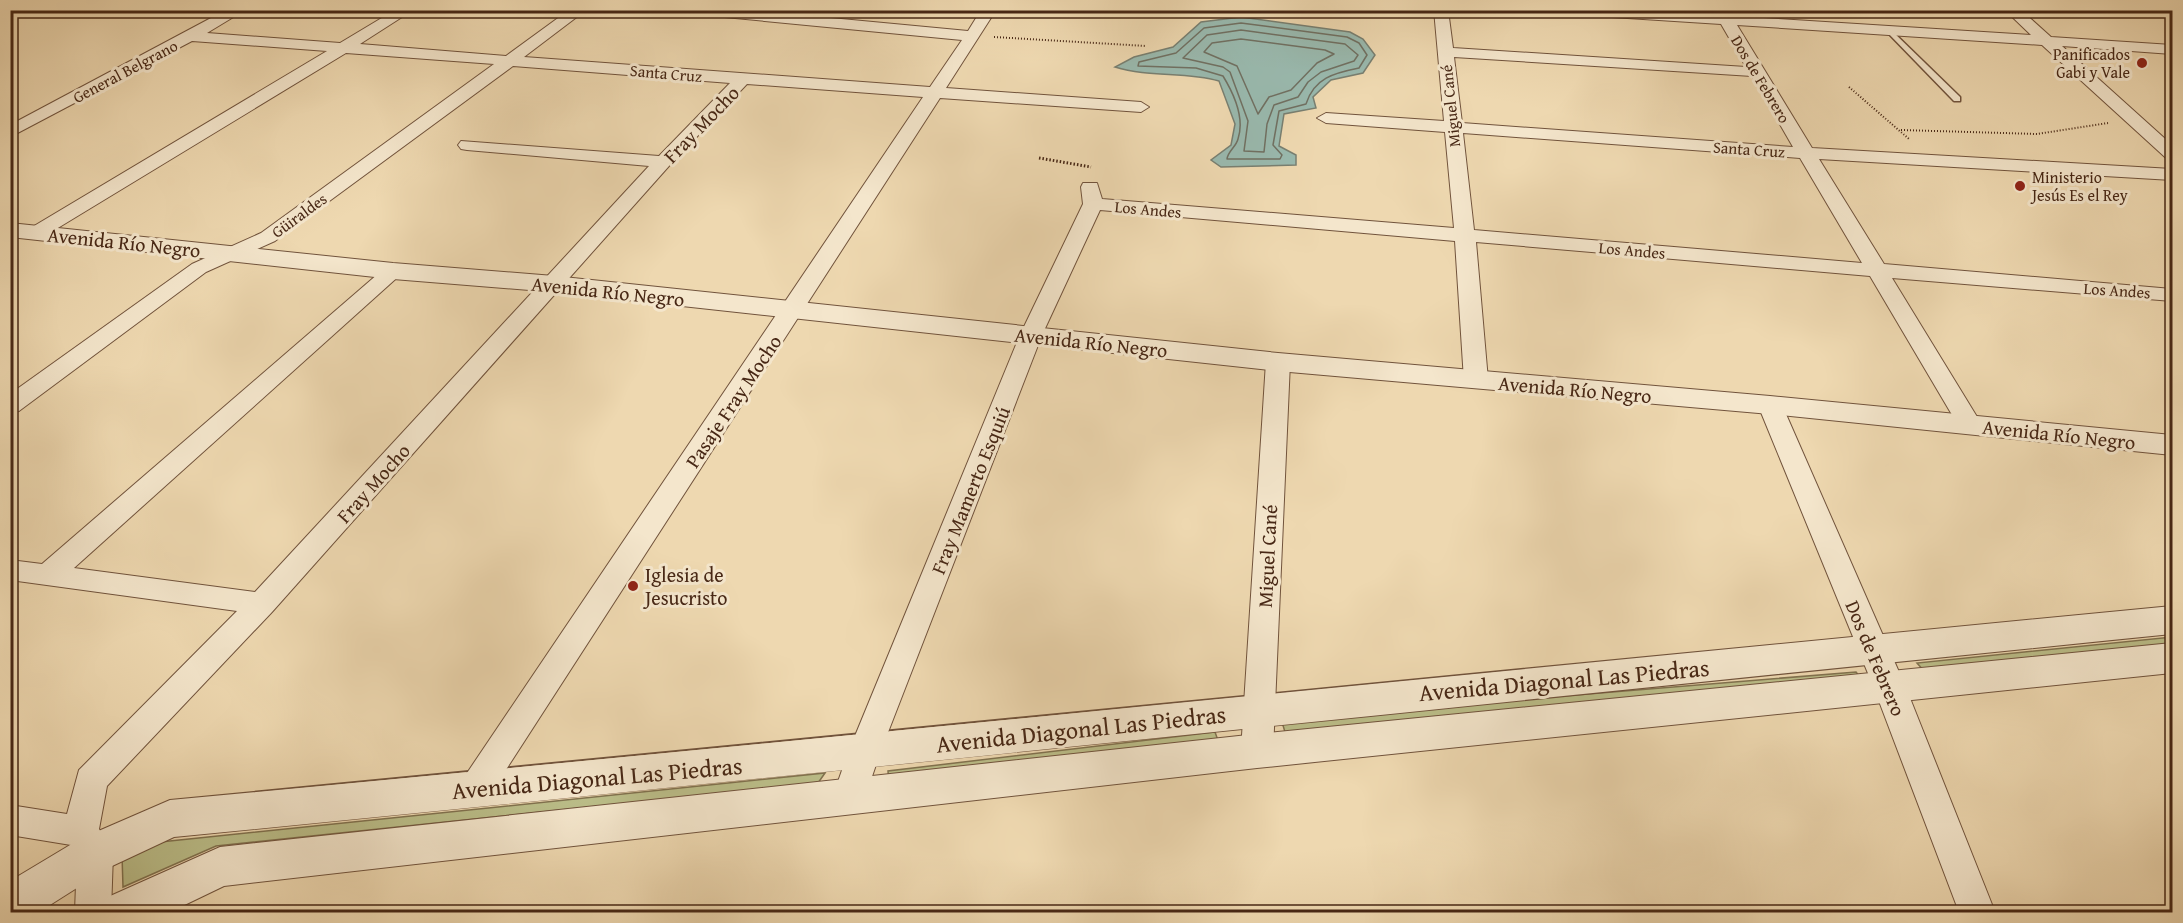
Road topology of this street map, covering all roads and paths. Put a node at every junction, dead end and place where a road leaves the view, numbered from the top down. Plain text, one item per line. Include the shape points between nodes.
1 (238, 10) edge
2 (406, 10) edge
3 (579, 10) edge
4 (693, 10) edge
5 (849, 10) edge
6 (988, 10) edge
7 (1441, 10) edge
8 (1565, 10) edge
9 (2012, 10) edge
10 (1723, 15) edge
11 (838, 22) junction
12 (1888, 30) junction
13 (192, 36) junction
14 (971, 36) junction
15 (2048, 42) junction
16 (1146, 46) dead end
17 (348, 47) junction
18 (2172, 49) edge
19 (1444, 52) junction
20 (512, 60) junction
21 (1757, 72) junction
22 (743, 79) junction
23 (1849, 87) dead end
24 (934, 91) junction
25 (1957, 99) dead end
26 (1141, 107) dead end
27 (1326, 118) dead end
28 (2133, 120) junction
29 (1452, 127) junction
30 (1900, 130) junction
31 (10, 132) edge
32 (467, 145) dead end
33 (1806, 153) junction
34 (2172, 154) edge
35 (1039, 158) dead end
36 (1928, 160) junction
37 (663, 162) junction
38 (2172, 174) edge
39 (1091, 196) junction
40 (23, 232) edge
41 (1465, 236) junction
42 (233, 253) junction
43 (393, 271) junction
44 (1877, 271) junction
45 (554, 284) junction
46 (2172, 295) edge
47 (792, 312) junction
48 (1032, 335) junction
49 (1278, 362) junction
50 (1476, 380) junction
51 (1770, 405) junction
52 (10, 406) edge
53 (1970, 425) junction
54 (2172, 445) edge
55 (10, 570) edge
56 (50, 574) junction
57 (262, 604) junction
58 (2172, 620) edge
59 (1872, 651) junction
60 (2172, 658) edge
61 (1890, 688) junction
62 (1258, 710) junction
63 (1257, 751) junction
64 (864, 753) junction
65 (475, 789) junction
66 (850, 796) junction
67 (10, 820) edge
68 (88, 842) junction
69 (10, 906) edge
70 (93, 912) edge
71 (124, 912) edge
72 (1977, 912) edge

1 - 13 street, General Belgrano
2 - 17 street
3 - 20 street, Güiraldes
4 - 11 street
5 - 11 street
6 - 14 street, Pasaje Fray Mocho
7 - 19 street, Miguel Cané
8 - 10 street
9 - 15 street
10 - 12 street
10 - 21 street, Dos de Febrero
11 - 14 street via 853,27
12 - 15 street
12 - 25 lane
13 - 17 street, Santa Cruz
13 - 31 street, General Belgrano
14 - 16 path
14 - 24 street, Pasaje Fray Mocho
15 - 18 street
15 - 28 street
17 - 20 street, Santa Cruz
17 - 40 street
19 - 21 street
19 - 29 street, Miguel Cané
20 - 22 street, Santa Cruz
20 - 42 street, Güiraldes via 268,237
21 - 33 street, Dos de Febrero
22 - 24 street, Santa Cruz
22 - 37 street, Fray Mocho
23 - 30 path
24 - 26 street, Santa Cruz
24 - 47 street, Pasaje Fray Mocho
27 - 29 street, Santa Cruz
28 - 30 path via 2037,134
28 - 34 street
29 - 33 street, Santa Cruz
29 - 41 street, Miguel Cané
30 - 36 path
32 - 37 street
33 - 36 street, Santa Cruz
33 - 44 street, Dos de Febrero
35 - 39 path via 1094,167
36 - 38 street, Santa Cruz
37 - 45 street, Fray Mocho
39 - 41 street, Los Andes
39 - 48 street, Fray Mamerto Esquiú
40 - 42 street, Avenida Río Negro
41 - 44 street, Los Andes
41 - 50 street, Miguel Cané
42 - 43 street, Avenida Río Negro
42 - 52 street, Güiraldes via 199,268
43 - 45 street, Avenida Río Negro
43 - 56 street
44 - 46 street, Los Andes
44 - 53 street, Dos de Febrero
45 - 47 street, Avenida Río Negro
45 - 57 street, Fray Mocho
47 - 48 street, Avenida Río Negro
47 - 65 street, Pasaje Fray Mocho
48 - 49 street, Avenida Río Negro
48 - 64 street, Fray Mamerto Esquiú
49 - 50 street, Avenida Río Negro
49 - 62 street, Miguel Cané
50 - 51 street, Avenida Río Negro
51 - 53 street, Avenida Río Negro
51 - 59 street, Dos de Febrero
53 - 54 street, Avenida Río Negro
55 - 56 street
56 - 57 street
57 - 68 street, Fray Mocho via 91,780
58 - 59 street, Avenida Diagonal Las Piedras
59 - 61 street, Dos de Febrero
59 - 62 street, Avenida Diagonal Las Piedras
60 - 61 street, Avenida Diagonal Las Piedras
61 - 63 street, Avenida Diagonal Las Piedras via 1759,698
61 - 72 street, Dos de Febrero
62 - 63 street, Miguel Cané
62 - 64 street, Avenida Diagonal Las Piedras
63 - 66 street, Avenida Diagonal Las Piedras
64 - 65 street, Avenida Diagonal Las Piedras
64 - 66 street, Fray Mamerto Esquiú
65 - 68 street, Avenida Diagonal Las Piedras via 170,819
66 - 71 street, Avenida Diagonal Las Piedras via 220,867
67 - 68 street
68 - 69 street, Avenida Diagonal Las Piedras
68 - 70 street, Fray Mocho

